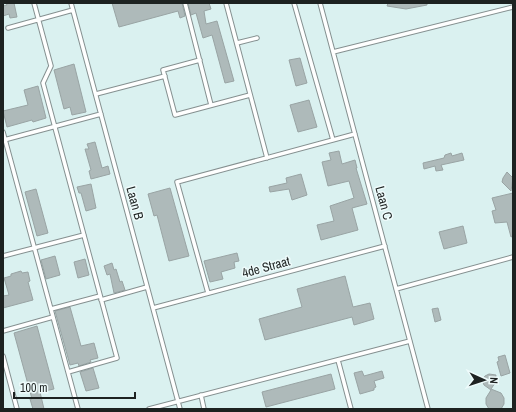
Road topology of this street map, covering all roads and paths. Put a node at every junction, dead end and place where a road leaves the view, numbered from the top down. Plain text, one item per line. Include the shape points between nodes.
1 (34, 3) edge
2 (71, 3) edge
3 (185, 3) edge
4 (226, 3) edge
5 (294, 3) edge
6 (320, 3) edge
7 (513, 6) edge
8 (73, 10) junction
9 (39, 20) junction
10 (8, 28) dead end
11 (257, 38) dead end
12 (237, 43) junction
13 (333, 52) junction
14 (200, 60) junction
15 (165, 76) junction
16 (96, 94) junction
17 (250, 95) junction
18 (211, 105) junction
19 (101, 114) junction
20 (55, 126) junction
21 (3, 132) edge
22 (355, 134) junction
23 (4, 140) edge
24 (333, 140) junction
25 (267, 158) junction
26 (84, 235) junction
27 (385, 246) junction
28 (34, 248) junction
29 (3, 256) edge
30 (513, 257) edge
31 (148, 287) junction
32 (396, 289) junction
33 (208, 293) junction
34 (100, 298) junction
35 (153, 308) junction
36 (51, 309) junction
37 (53, 317) junction
38 (3, 331) edge
39 (410, 341) junction
40 (3, 356) edge
41 (338, 360) junction
42 (68, 372) junction
43 (201, 395) junction
44 (178, 401) junction
45 (17, 409) edge
46 (78, 409) edge
47 (148, 409) edge
48 (180, 409) edge
49 (204, 409) edge
50 (351, 409) edge
51 (428, 409) edge

1 - 9 lane
2 - 8 lane, Laan B
3 - 14 lane
4 - 12 lane
5 - 24 lane
6 - 13 lane, Laan C
7 - 13 lane
8 - 9 lane
8 - 16 lane, Laan B
9 - 10 lane
9 - 20 lane via 51,66 43,83
11 - 12 lane
12 - 17 lane
13 - 22 lane, Laan C
14 - 15 lane via 163,70
14 - 18 lane
15 - 16 lane
15 - 18 lane via 175,115
16 - 19 lane, Laan B
17 - 18 lane
17 - 25 lane
19 - 20 lane
19 - 31 lane, Laan B
20 - 23 lane
20 - 26 lane
21 - 23 lane
22 - 24 lane
22 - 27 lane, Laan C
23 - 28 lane
24 - 25 lane
25 - 33 lane via 178,182
26 - 28 lane
26 - 34 lane
27 - 32 lane, Laan C
27 - 33 lane, 4de Straat
28 - 29 lane
28 - 36 lane
30 - 32 lane
31 - 34 lane
31 - 35 lane, Laan B
32 - 39 lane, Laan C
33 - 35 lane, 4de Straat
34 - 36 lane
34 - 42 lane via 117,358
35 - 44 lane, Laan B
36 - 37 lane
37 - 38 lane
37 - 42 lane
39 - 41 lane
39 - 51 lane, Laan C
40 - 45 lane
41 - 43 lane
41 - 50 lane
42 - 46 lane
43 - 44 lane
43 - 49 lane
44 - 47 lane
44 - 48 lane, Laan B

